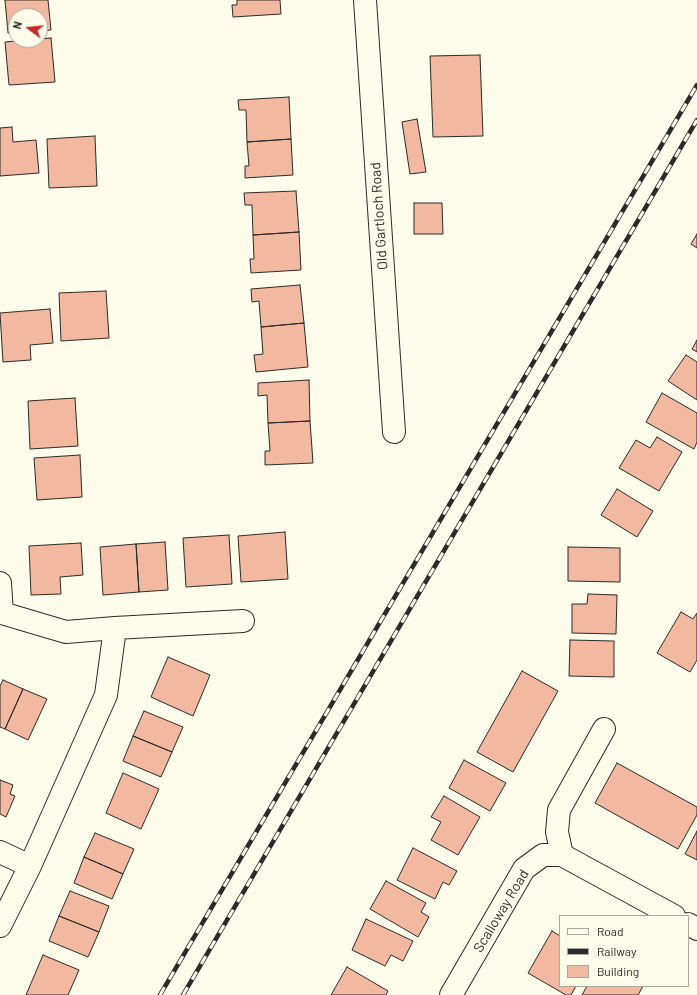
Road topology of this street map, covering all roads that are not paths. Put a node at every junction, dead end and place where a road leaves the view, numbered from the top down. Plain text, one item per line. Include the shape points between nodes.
1 (365, 0) edge
2 (394, 432) dead end
3 (0, 582) edge
4 (243, 621) dead end
5 (115, 628) junction
6 (604, 729) dead end
7 (0, 852) edge
8 (562, 855) junction
9 (30, 866) junction
10 (672, 915) edge
11 (0, 926) edge
12 (451, 995) edge

1 - 2 street, Old Gartloch Road
3 - 5 street via 2,613 66,632
4 - 5 street
5 - 9 street via 106,695
6 - 8 street via 559,810 556,832
7 - 9 street
8 - 10 street
8 - 12 street, Scalloway Road via 543,855 524,868
9 - 11 street

